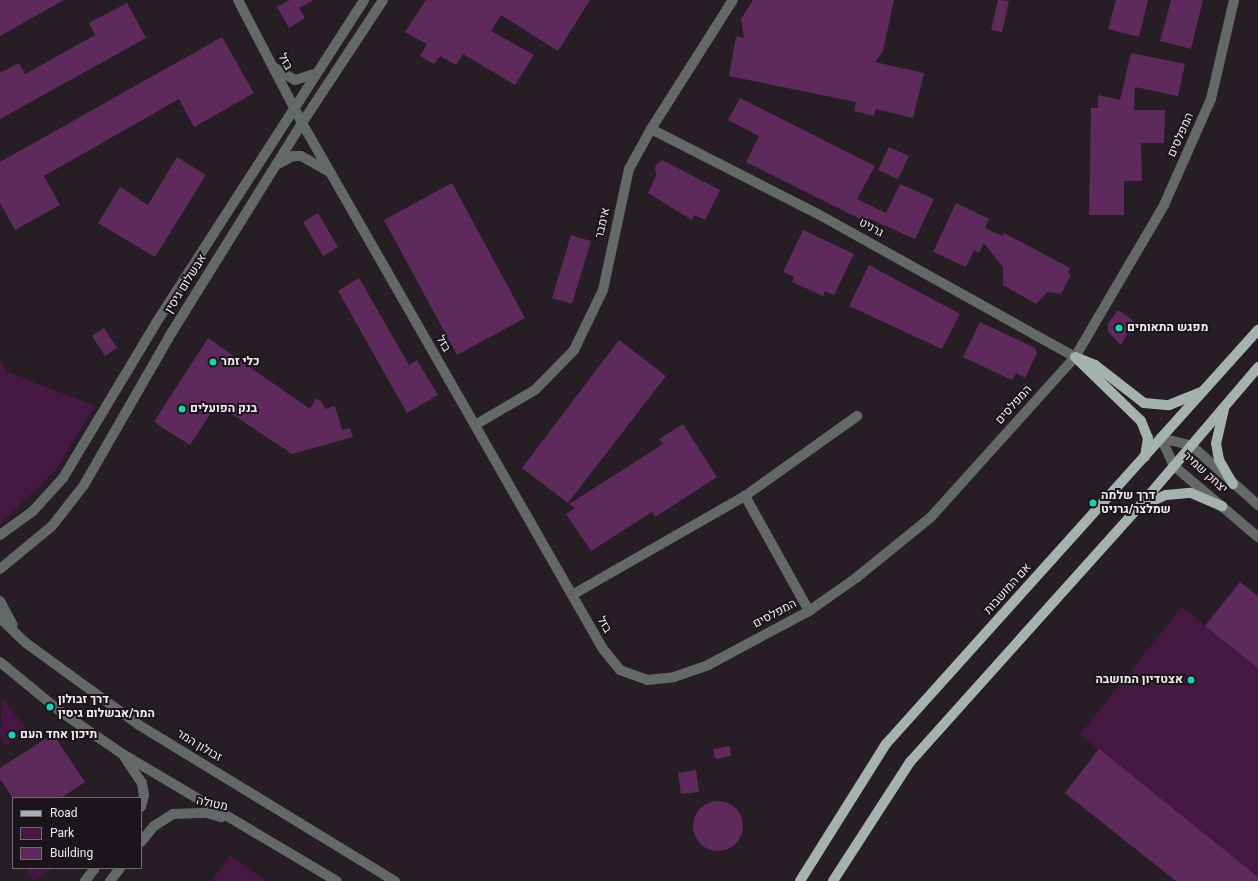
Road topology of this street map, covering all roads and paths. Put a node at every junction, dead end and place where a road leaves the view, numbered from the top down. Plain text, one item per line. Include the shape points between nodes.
1 (238, 0) edge
2 (364, 0) edge
3 (383, 0) edge
4 (733, 0) edge
5 (1234, 0) edge
6 (273, 66) junction
7 (315, 74) junction
8 (294, 106) junction
9 (302, 122) junction
10 (650, 129) junction
11 (275, 166) junction
12 (332, 175) junction
13 (1258, 330) edge
14 (1075, 357) junction
15 (1258, 367) edge
16 (1204, 391) junction
17 (1225, 405) junction
18 (857, 416) dead end
19 (475, 425) junction
20 (1161, 438) junction
21 (1192, 446) junction
22 (1144, 457) junction
23 (1174, 466) junction
24 (1233, 484) junction
25 (745, 496) junction
26 (1258, 505) edge
27 (1222, 506) junction
28 (1139, 508) junction
29 (0, 534) edge
30 (1258, 537) edge
31 (10, 561) junction
32 (0, 569) edge
33 (0, 574) edge
34 (572, 596) junction
35 (0, 601) edge
36 (809, 611) junction
37 (0, 618) edge
38 (26, 643) junction
39 (0, 662) edge
40 (647, 680) joint
41 (121, 753) junction
42 (142, 803) edge
43 (241, 825) junction
44 (142, 841) edge
45 (94, 869) edge
46 (119, 869) edge
47 (85, 881) edge
48 (110, 881) edge
49 (337, 881) edge
50 (395, 881) edge
51 (800, 881) edge
52 (833, 881) edge

1 - 6 street, בזל
2 - 7 street, אבשלום גיסין
3 - 9 street, אבשלום גיסין
4 - 10 street, אימבר
5 - 14 street, המפלסים via 1211,99 1164,205
6 - 7 street via 295,80
6 - 8 street, בזל
7 - 8 street, אבשלום גיסין
8 - 9 street, בזל
8 - 29 street, אבשלום גיסין via 63,478 33,511
9 - 11 street, אבשלום גיסין
9 - 12 street, בזל
10 - 14 street, גרניט via 818,214
10 - 19 street, אימבר via 629,169 603,290 574,350 535,390
11 - 12 street via 294,156 301,156 319,164
11 - 31 street, אבשלום גיסין via 172,332 84,485 52,526
12 - 19 street, בזל
13 - 16 main road, אם המושבות
14 - 16 main road via 1096,365 1144,403 1169,405
14 - 22 main road via 1141,421 1148,434
14 - 36 street, המפלסים via 931,517 856,578
15 - 17 main road
16 - 20 main road, אם המושבות
17 - 21 main road
17 - 24 main road via 1216,443 1219,460
18 - 25 street
19 - 34 street, בזל
20 - 21 street, יצחק שמיר
20 - 22 main road, אם המושבות
20 - 23 street, יצחק שמיר
21 - 23 main road
21 - 24 street, יצחק שמיר
22 - 51 main road, אם המושבות via 886,744
23 - 27 street, יצחק שמיר
23 - 28 main road
24 - 26 street, יצחק שמיר
25 - 34 street
25 - 36 street
27 - 28 main road via 1191,493 1166,495
27 - 30 street, יצחק שמיר
28 - 52 main road via 910,762
31 - 32 street, אבשלום גיסין
31 - 33 street
34 - 40 street, בזל via 603,649 620,670
35 - 38 street
36 - 40 street, המפלסים via 708,665 674,677
37 - 38 street, זבולון המר
38 - 50 street, זבולון המר via 139,725
39 - 41 street via 61,712
41 - 42 street via 142,784
41 - 43 street
43 - 44 street, מטולה via 207,813 173,814 154,826
43 - 49 street
45 - 47 street
46 - 48 street

